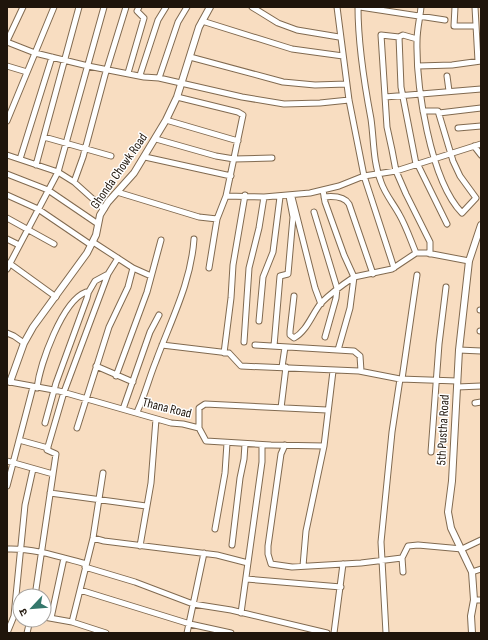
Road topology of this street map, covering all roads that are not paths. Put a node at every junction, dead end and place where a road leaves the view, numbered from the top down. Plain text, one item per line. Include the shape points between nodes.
1 (23, 7) edge
2 (54, 7) edge
3 (79, 7) edge
4 (104, 7) edge
5 (126, 7) edge
6 (139, 7) edge
7 (166, 7) edge
8 (187, 7) edge
9 (210, 7) edge
10 (252, 7) edge
11 (337, 7) edge
12 (359, 7) edge
13 (421, 7) edge
14 (455, 7) edge
15 (475, 7) edge
16 (376, 8) edge
17 (420, 16) junction
18 (445, 20) dead end
19 (202, 22) junction
20 (476, 26) junction
21 (339, 37) junction
22 (399, 37) junction
23 (417, 38) junction
24 (7, 42) edge
25 (35, 53) junction
26 (343, 56) junction
27 (52, 57) junction
28 (190, 58) junction
29 (66, 60) junction
30 (479, 61) edge
31 (7, 66) edge
32 (88, 66) junction
33 (418, 66) junction
34 (107, 70) junction
35 (27, 72) junction
36 (128, 73) junction
37 (140, 75) junction
38 (447, 76) dead end
39 (159, 78) junction
40 (182, 83) junction
41 (347, 84) junction
42 (481, 88) edge
43 (449, 91) junction
44 (420, 94) junction
45 (403, 95) junction
46 (177, 97) junction
47 (385, 97) junction
48 (349, 100) junction
49 (481, 108) edge
50 (423, 112) junction
51 (439, 113) junction
52 (166, 120) junction
53 (7, 121) edge
54 (481, 126) edge
55 (458, 128) dead end
56 (44, 137) junction
57 (156, 138) junction
58 (238, 141) junction
59 (66, 143) junction
60 (481, 144) edge
61 (474, 146) junction
62 (86, 148) junction
63 (451, 153) junction
64 (7, 155) edge
65 (481, 155) edge
66 (110, 156) dead end
67 (145, 157) junction
68 (272, 158) dead end
69 (435, 158) junction
70 (20, 159) junction
71 (234, 159) junction
72 (416, 164) junction
73 (36, 165) junction
74 (396, 171) junction
75 (58, 172) junction
76 (7, 174) edge
77 (379, 174) junction
78 (231, 176) junction
79 (364, 176) junction
80 (74, 182) junction
81 (48, 190) junction
82 (323, 190) junction
83 (117, 192) junction
84 (7, 195) edge
85 (245, 195) junction
86 (290, 195) junction
87 (226, 196) junction
88 (280, 196) junction
89 (264, 197) junction
90 (324, 197) junction
91 (38, 209) junction
92 (104, 209) junction
93 (314, 212) dead end
94 (7, 218) edge
95 (217, 218) junction
96 (98, 224) junction
97 (447, 224) dead end
98 (481, 225) edge
99 (28, 228) junction
100 (7, 239) edge
101 (194, 239) dead end
102 (161, 240) dead end
103 (54, 244) dead end
104 (92, 244) junction
105 (19, 245) junction
106 (416, 254) junction
107 (430, 254) junction
108 (118, 258) junction
109 (469, 260) junction
110 (8, 266) edge
111 (133, 268) junction
112 (209, 268) dead end
113 (394, 268) junction
114 (108, 274) junction
115 (373, 274) junction
116 (417, 275) dead end
117 (151, 276) junction
118 (354, 277) junction
119 (446, 287) dead end
120 (337, 288) junction
121 (88, 293) junction
122 (294, 296) dead end
123 (56, 297) junction
124 (321, 304) junction
125 (159, 315) dead end
126 (259, 321) dead end
127 (7, 333) edge
128 (325, 337) dead end
129 (244, 342) dead end
130 (24, 343) junction
131 (162, 345) junction
132 (255, 345) dead end
133 (274, 346) junction
134 (284, 347) junction
135 (338, 350) junction
136 (459, 350) junction
137 (481, 351) edge
138 (224, 353) junction
139 (96, 366) junction
140 (284, 367) junction
141 (333, 371) junction
142 (361, 371) junction
143 (116, 376) junction
144 (401, 379) junction
145 (437, 381) junction
146 (9, 382) edge
147 (132, 382) junction
148 (457, 384) junction
149 (481, 386) edge
150 (35, 388) junction
151 (55, 390) junction
152 (64, 392) junction
153 (85, 398) junction
154 (481, 402) edge
155 (474, 403) dead end
156 (282, 408) junction
157 (123, 410) junction
158 (327, 410) junction
159 (137, 412) junction
160 (156, 419) junction
161 (45, 423) dead end
162 (77, 428) dead end
163 (199, 428) junction
164 (19, 440) junction
165 (228, 443) junction
166 (244, 444) junction
167 (262, 445) junction
168 (285, 445) junction
169 (324, 446) junction
170 (48, 448) junction
171 (431, 452) dead end
172 (7, 461) edge
173 (13, 462) junction
174 (33, 469) junction
175 (103, 473) dead end
176 (53, 474) junction
177 (7, 486) edge
178 (50, 493) junction
179 (99, 498) junction
180 (146, 506) junction
181 (215, 529) dead end
182 (93, 538) junction
183 (481, 540) edge
184 (232, 545) dead end
185 (140, 546) junction
186 (20, 548) junction
187 (7, 549) edge
188 (462, 549) junction
189 (42, 552) junction
190 (204, 553) junction
191 (64, 558) junction
192 (402, 558) junction
193 (382, 562) junction
194 (248, 563) junction
195 (343, 564) junction
196 (86, 565) junction
197 (303, 566) junction
198 (481, 569) edge
199 (403, 572) dead end
200 (472, 572) junction
201 (246, 579) junction
202 (341, 587) junction
203 (36, 588) edge
204 (80, 590) junction
205 (478, 600) edge
206 (193, 604) junction
207 (52, 613) edge
208 (241, 613) junction
209 (52, 618) edge
210 (72, 622) junction
211 (190, 624) junction
212 (7, 632) edge
213 (220, 632) edge
214 (106, 633) edge
215 (187, 633) edge
216 (231, 633) edge
217 (327, 633) edge
218 (334, 633) edge
219 (386, 633) edge
220 (472, 633) edge

1 - 24 street
2 - 25 street
3 - 29 street
4 - 32 street
5 - 34 street via 109,56
6 - 36 street via 137,11 144,18
7 - 37 street via 158,20
8 - 39 street via 178,22
9 - 19 street, Ghonda Chowk Road
10 - 21 street via 273,20 297,30
11 - 21 street
12 - 16 street
12 - 77 street via 358,26 363,80
13 - 17 street
14 - 20 street via 454,26
15 - 20 street
16 - 17 street
17 - 18 street
17 - 23 street
19 - 26 street via 292,49
19 - 28 street, Ghonda Chowk Road
20 - 30 street
21 - 26 street
22 - 23 street via 403,35
22 - 45 street
22 - 47 street via 381,35
23 - 33 street
24 - 25 street
25 - 27 street
25 - 35 street
26 - 41 street
27 - 29 street
27 - 70 street
28 - 40 street, Ghonda Chowk Road
28 - 41 street via 283,82
29 - 32 street
29 - 56 street
30 - 33 street
31 - 35 street
32 - 34 street
32 - 59 street
33 - 44 street
34 - 36 street
34 - 62 street
35 - 53 street
36 - 37 street
37 - 39 street
38 - 43 street
39 - 40 street
40 - 46 street, Ghonda Chowk Road
40 - 48 street via 292,105
41 - 48 street
42 - 43 street
43 - 44 street
44 - 45 street
44 - 50 street
45 - 47 street
45 - 72 street
46 - 52 street, Ghonda Chowk Road
46 - 58 street via 241,113 243,118
47 - 74 street via 387,127
48 - 79 street
49 - 51 street
50 - 51 street via 436,110
50 - 69 street
51 - 63 street
52 - 57 street, Ghonda Chowk Road
52 - 58 street
54 - 55 street
56 - 59 street
56 - 73 street
57 - 67 street, Ghonda Chowk Road
57 - 71 street
58 - 71 street
59 - 62 street
59 - 75 street
60 - 61 street
61 - 63 street
61 - 65 street
62 - 66 street
62 - 80 street
63 - 69 street
63 - 69 street via 460,176 476,198 462,213 454,206
64 - 70 street
67 - 78 street
67 - 83 street, Ghonda Chowk Road
68 - 71 street
69 - 72 street
70 - 73 street
71 - 78 street
72 - 74 street
72 - 97 street
73 - 75 street
74 - 77 street
74 - 107 street via 410,204 428,235 431,244
75 - 80 street
75 - 81 street
76 - 81 street
77 - 79 street
77 - 106 street via 384,190 400,215
78 - 87 street
79 - 82 street
79 - 113 street
80 - 92 street
81 - 91 street
81 - 96 street
82 - 86 street
82 - 90 street
83 - 92 street, Ghonda Chowk Road
83 - 95 street via 199,217
84 - 91 street
85 - 87 street
85 - 89 street
85 - 138 street via 232,265
86 - 88 street
86 - 124 street
86 - 133 street via 293,217 288,274 280,276
87 - 95 street
88 - 89 street
88 - 126 street via 273,252 264,277
89 - 129 street via 260,228 249,268
90 - 115 street via 335,196 349,204
90 - 118 street
91 - 99 street
91 - 104 street
92 - 96 street, Ghonda Chowk Road
93 - 120 street
94 - 99 street
95 - 112 street
96 - 104 street, Ghonda Chowk Road
98 - 109 street, 5th Pustha Road
99 - 103 street
99 - 105 street
100 - 105 street
101 - 131 street via 182,296
102 - 117 street
104 - 108 street
104 - 123 street, Ghonda Chowk Road
105 - 110 street
106 - 107 street
106 - 113 street
107 - 109 street
108 - 111 street
108 - 114 street
109 - 136 street, 5th Pustha Road
110 - 123 street
111 - 117 street
111 - 139 street via 128,288 109,327
113 - 115 street
114 - 121 street via 95,282
114 - 152 street
115 - 118 street
116 - 144 street
117 - 143 street
118 - 120 street
118 - 135 street via 350,308
119 - 145 street
120 - 124 street
120 - 128 street
121 - 150 street via 77,298 56,331 43,359
121 - 151 street
122 - 124 street via 290,331 292,338 296,338
123 - 130 street, Ghonda Chowk Road
125 - 147 street
127 - 130 street
130 - 146 street, Ghonda Chowk Road
131 - 138 street
131 - 159 street
132 - 133 street
133 - 134 street
134 - 135 street
134 - 140 street
135 - 142 street via 358,353 362,361
136 - 137 street
136 - 148 street, 5th Pustha Road
138 - 140 street via 231,353 241,366
139 - 143 street
139 - 153 street
140 - 141 street
140 - 156 street
141 - 142 street
141 - 158 street
142 - 144 street
143 - 147 street
144 - 145 street
144 - 193 street via 392,432 381,542
145 - 148 street
145 - 171 street
146 - 150 street, Thana Road
147 - 157 street
148 - 149 street
148 - 188 street, 5th Pustha Road via 448,512 451,528
150 - 151 street, Thana Road
150 - 164 street
151 - 152 street, Thana Road
151 - 161 street
152 - 153 street, Thana Road
152 - 170 street
153 - 157 street, Thana Road
153 - 162 street
154 - 155 street
156 - 158 street, Thana Road
156 - 163 street, Thana Road via 204,404 199,408
157 - 159 street, Thana Road
158 - 169 street
159 - 160 street, Thana Road
160 - 163 street, Thana Road
160 - 180 street via 151,483
163 - 165 street via 204,440
164 - 170 street
164 - 173 street
165 - 166 street
165 - 181 street
166 - 167 street
166 - 184 street
167 - 168 street
167 - 194 street
168 - 169 street
168 - 197 street via 281,454 268,554 271,564
169 - 197 street via 306,531
170 - 176 street via 47,450 56,454
172 - 173 street
173 - 174 street
173 - 177 street
174 - 176 street
174 - 186 street via 25,505
175 - 179 street
176 - 178 street
178 - 179 street
178 - 189 street
179 - 180 street
179 - 182 street
180 - 185 street
182 - 185 street
182 - 196 street
183 - 188 street
185 - 190 street
186 - 187 street
186 - 189 street
186 - 212 street via 14,616
188 - 192 street via 408,546
188 - 200 street, 5th Pustha Road
189 - 191 street
189 - 203 street
190 - 194 street
190 - 206 street
191 - 196 street
191 - 207 street
192 - 193 street
192 - 199 street
193 - 195 street
193 - 219 street
194 - 201 street
195 - 197 street
195 - 202 street
196 - 204 street
196 - 206 street
198 - 200 street
200 - 205 street, 5th Pustha Road
201 - 202 street
201 - 208 street
202 - 218 street
204 - 210 street
204 - 211 street
205 - 220 street, 5th Pustha Road via 471,616
206 - 208 street
206 - 211 street
208 - 217 street
209 - 210 street
210 - 214 street
211 - 213 street
211 - 215 street
213 - 216 street

